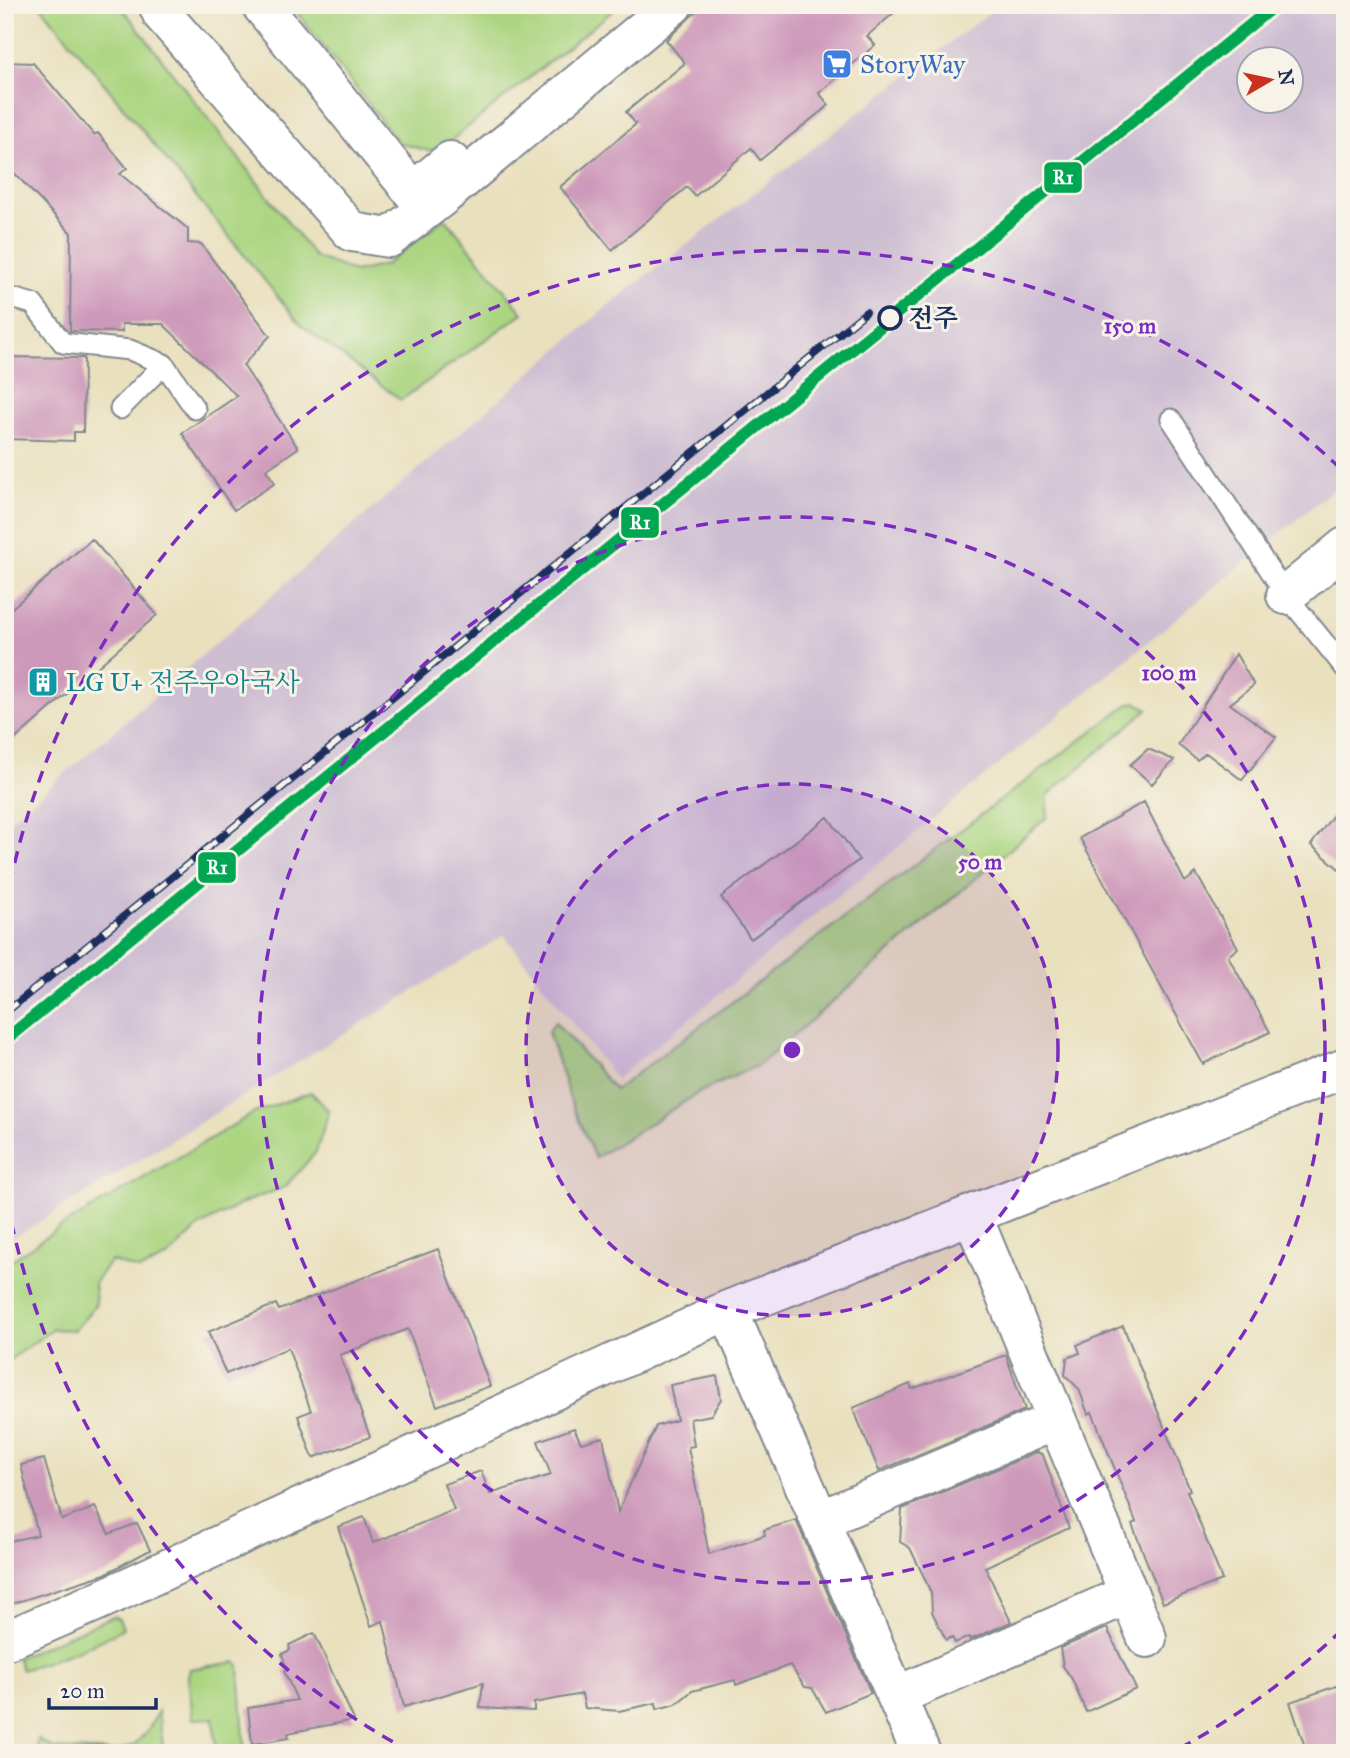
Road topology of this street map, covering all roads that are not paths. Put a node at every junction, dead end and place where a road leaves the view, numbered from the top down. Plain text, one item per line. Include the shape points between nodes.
1 (158, 5) edge
2 (261, 5) edge
3 (636, 5) edge
4 (673, 5) edge
5 (5, 296) edge
6 (164, 364) junction
7 (120, 409) dead end
8 (195, 409) dead end
9 (1171, 419) dead end
10 (1345, 547) edge
11 (1286, 595) junction
12 (1345, 668) edge
13 (1345, 1068) edge
14 (972, 1214) junction
15 (728, 1310) junction
16 (1057, 1420) junction
17 (820, 1520) junction
18 (1129, 1594) junction
19 (1147, 1638) dead end
20 (5, 1641) edge
21 (897, 1696) junction
22 (921, 1753) edge

1 - 4 street via 352,232 389,237
2 - 3 street via 413,192
5 - 6 lane via 33,304 63,343 130,350
6 - 7 lane
6 - 8 lane
9 - 11 lane
10 - 11 street
11 - 12 lane
13 - 14 street
14 - 15 street
14 - 16 street
15 - 17 street
15 - 20 street
16 - 17 street
16 - 18 street
17 - 21 street
18 - 19 street
18 - 21 street
21 - 22 street

